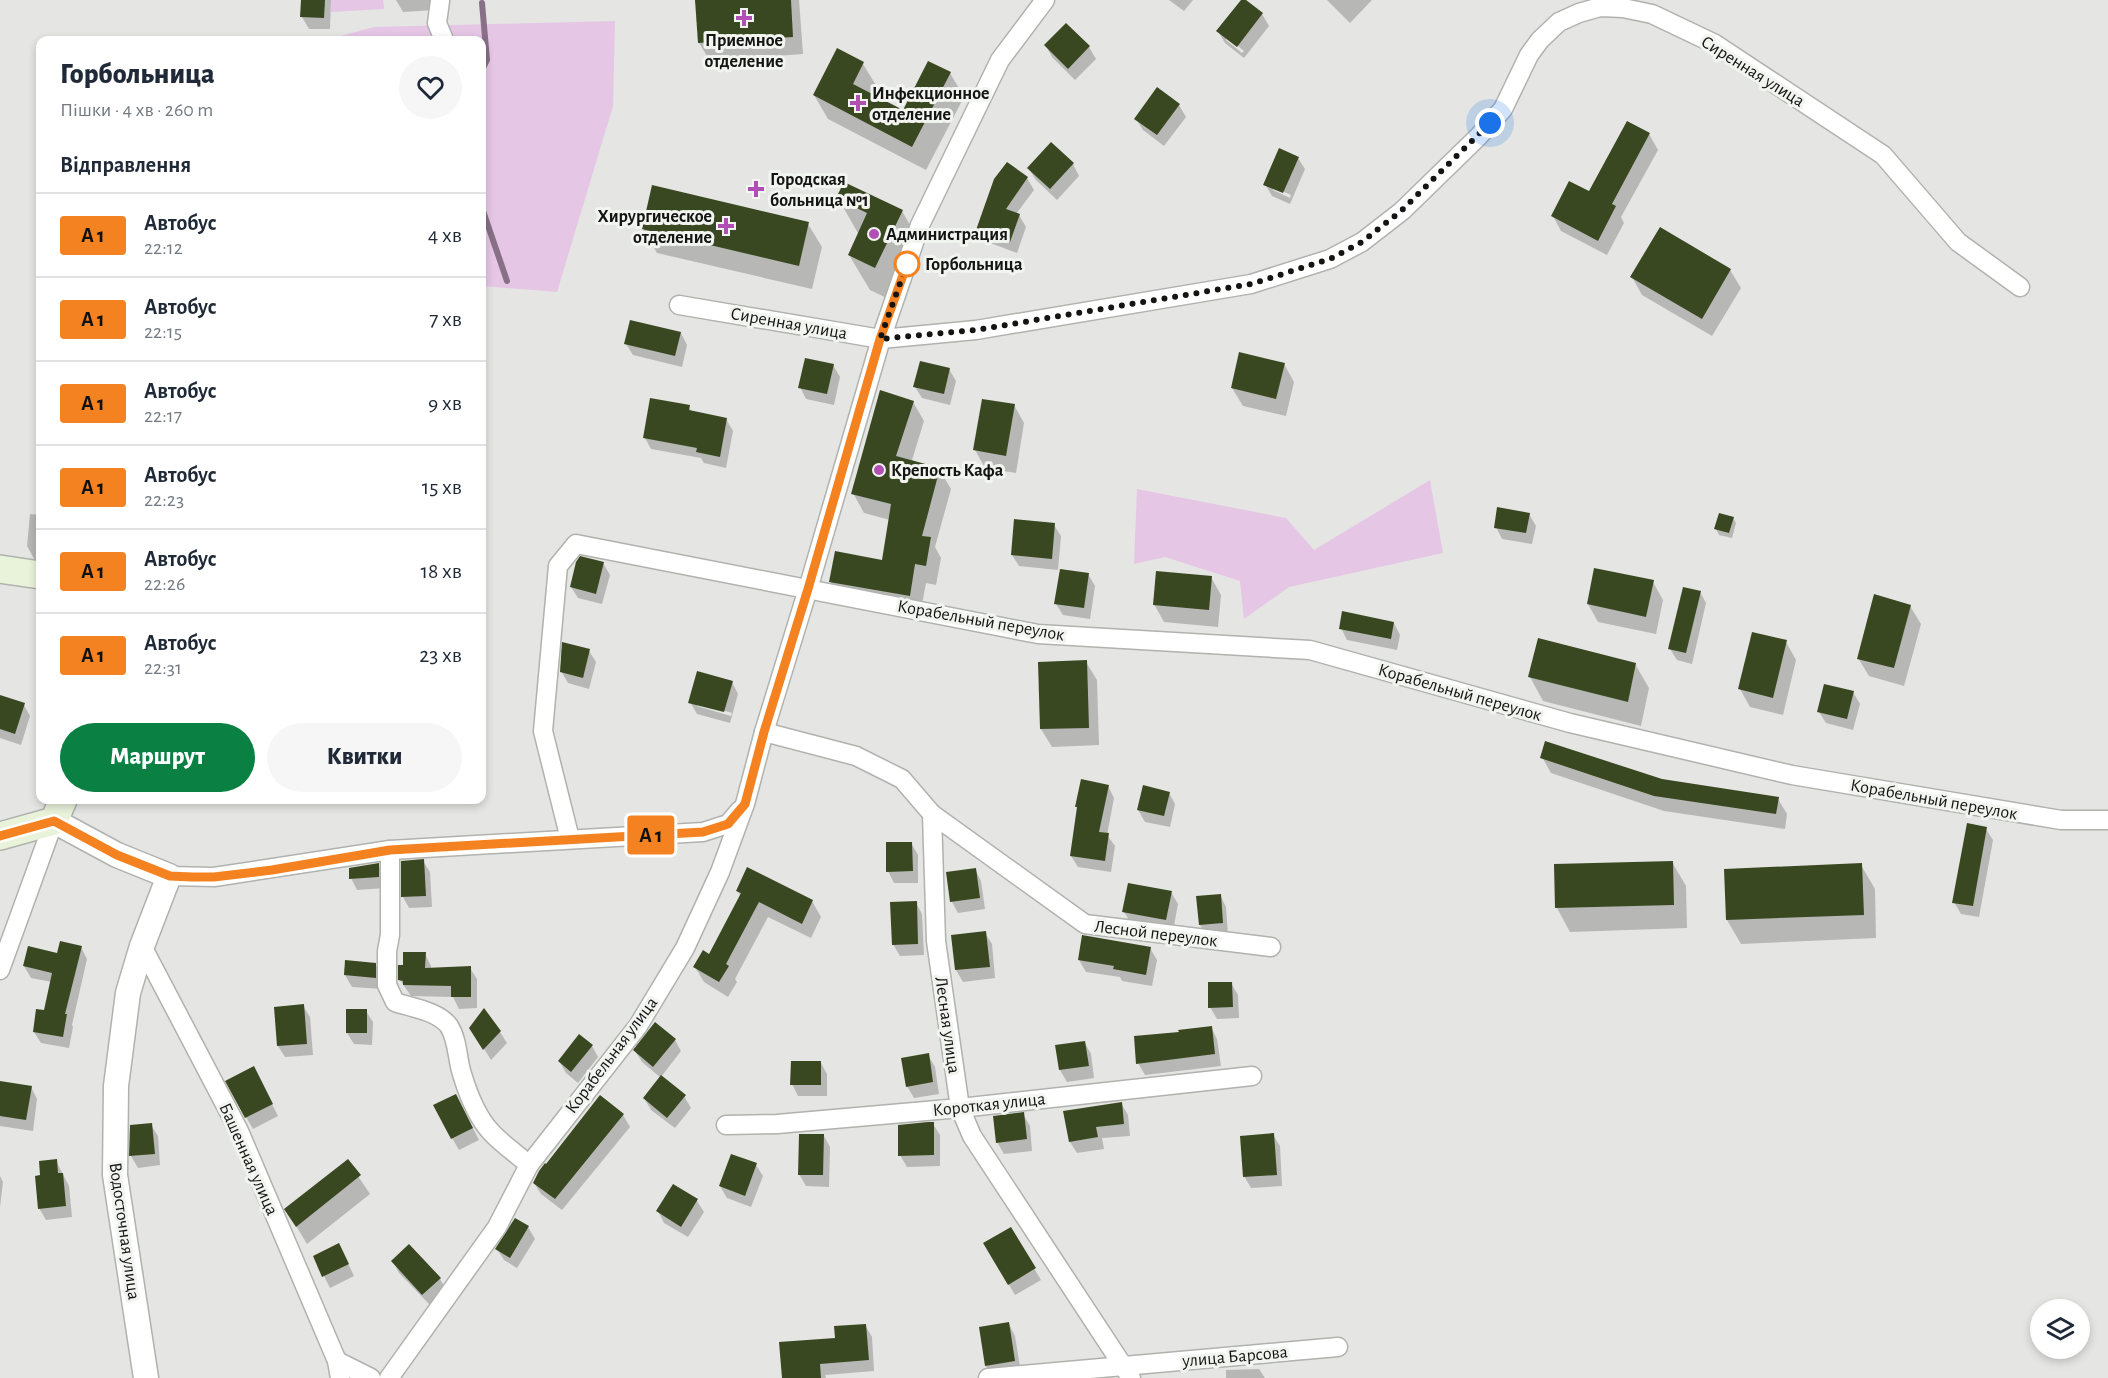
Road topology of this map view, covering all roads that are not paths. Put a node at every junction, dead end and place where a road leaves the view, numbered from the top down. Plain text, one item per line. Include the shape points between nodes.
1 (1045, 0) edge
2 (440, 1) edge
3 (442, 36) edge
4 (2020, 287) dead end
5 (679, 305) dead end
6 (880, 339) junction
7 (0, 570) edge
8 (36, 574) edge
9 (808, 589) junction
10 (764, 732) junction
11 (745, 804) junction
12 (58, 810) edge
13 (932, 814) junction
14 (2108, 820) edge
15 (0, 836) edge
16 (570, 839) junction
17 (390, 850) junction
18 (170, 876) junction
19 (142, 946) junction
20 (1271, 947) dead end
21 (0, 970) edge
22 (1252, 1076) dead end
23 (960, 1108) junction
24 (726, 1125) dead end
25 (529, 1165) junction
26 (1338, 1347) dead end
27 (338, 1370) edge
28 (1127, 1372) edge
29 (146, 1378) edge
30 (371, 1378) edge
31 (389, 1378) edge
32 (988, 1378) edge

1 - 6 street, Корабельная улица via 1000,60 920,225
2 - 3 street via 437,23
4 - 6 street, Сиренная улица via 1958,242 1883,155 1854,135 1715,44 1652,14 1600,7 1559,22 1529,55 1503,109 1478,137 1401,211 1362,242 1330,259 1251,284 976,330
5 - 6 street, Сиренная улица
6 - 9 street, Корабельная улица
7 - 8 main road
9 - 10 street, Корабельная улица
9 - 14 street, Корабельный переулок via 1038,634 1310,650 1570,723 1792,775 2061,820
9 - 16 street, Корабельный переулок via 576,544 558,566 543,731
10 - 11 street, Корабельная улица
10 - 13 street via 856,756 902,779
11 - 16 street via 728,824 703,832
11 - 25 street, Корабельная улица via 720,872 685,948 638,1026
12 - 15 main road
12 - 18 street via 117,855
12 - 21 street
13 - 20 street, Лесной переулок via 1085,924
13 - 23 street, Лесная улица via 936,941
16 - 17 street
17 - 18 street via 225,876
17 - 25 street via 387,986 395,1002 435,1014 448,1026 473,1103 490,1131
18 - 19 street, Водосточная улица
19 - 27 street, Башенная улица via 239,1131
19 - 29 street, Водосточная улица via 128,993 116,1086 115,1175
22 - 23 street, Короткая улица
23 - 24 street, Короткая улица
23 - 28 street, Лесная улица via 972,1136
25 - 31 street, Корабельная улица via 497,1227
26 - 28 street, улица Барсова
27 - 30 street
28 - 32 street, улица Барсова

